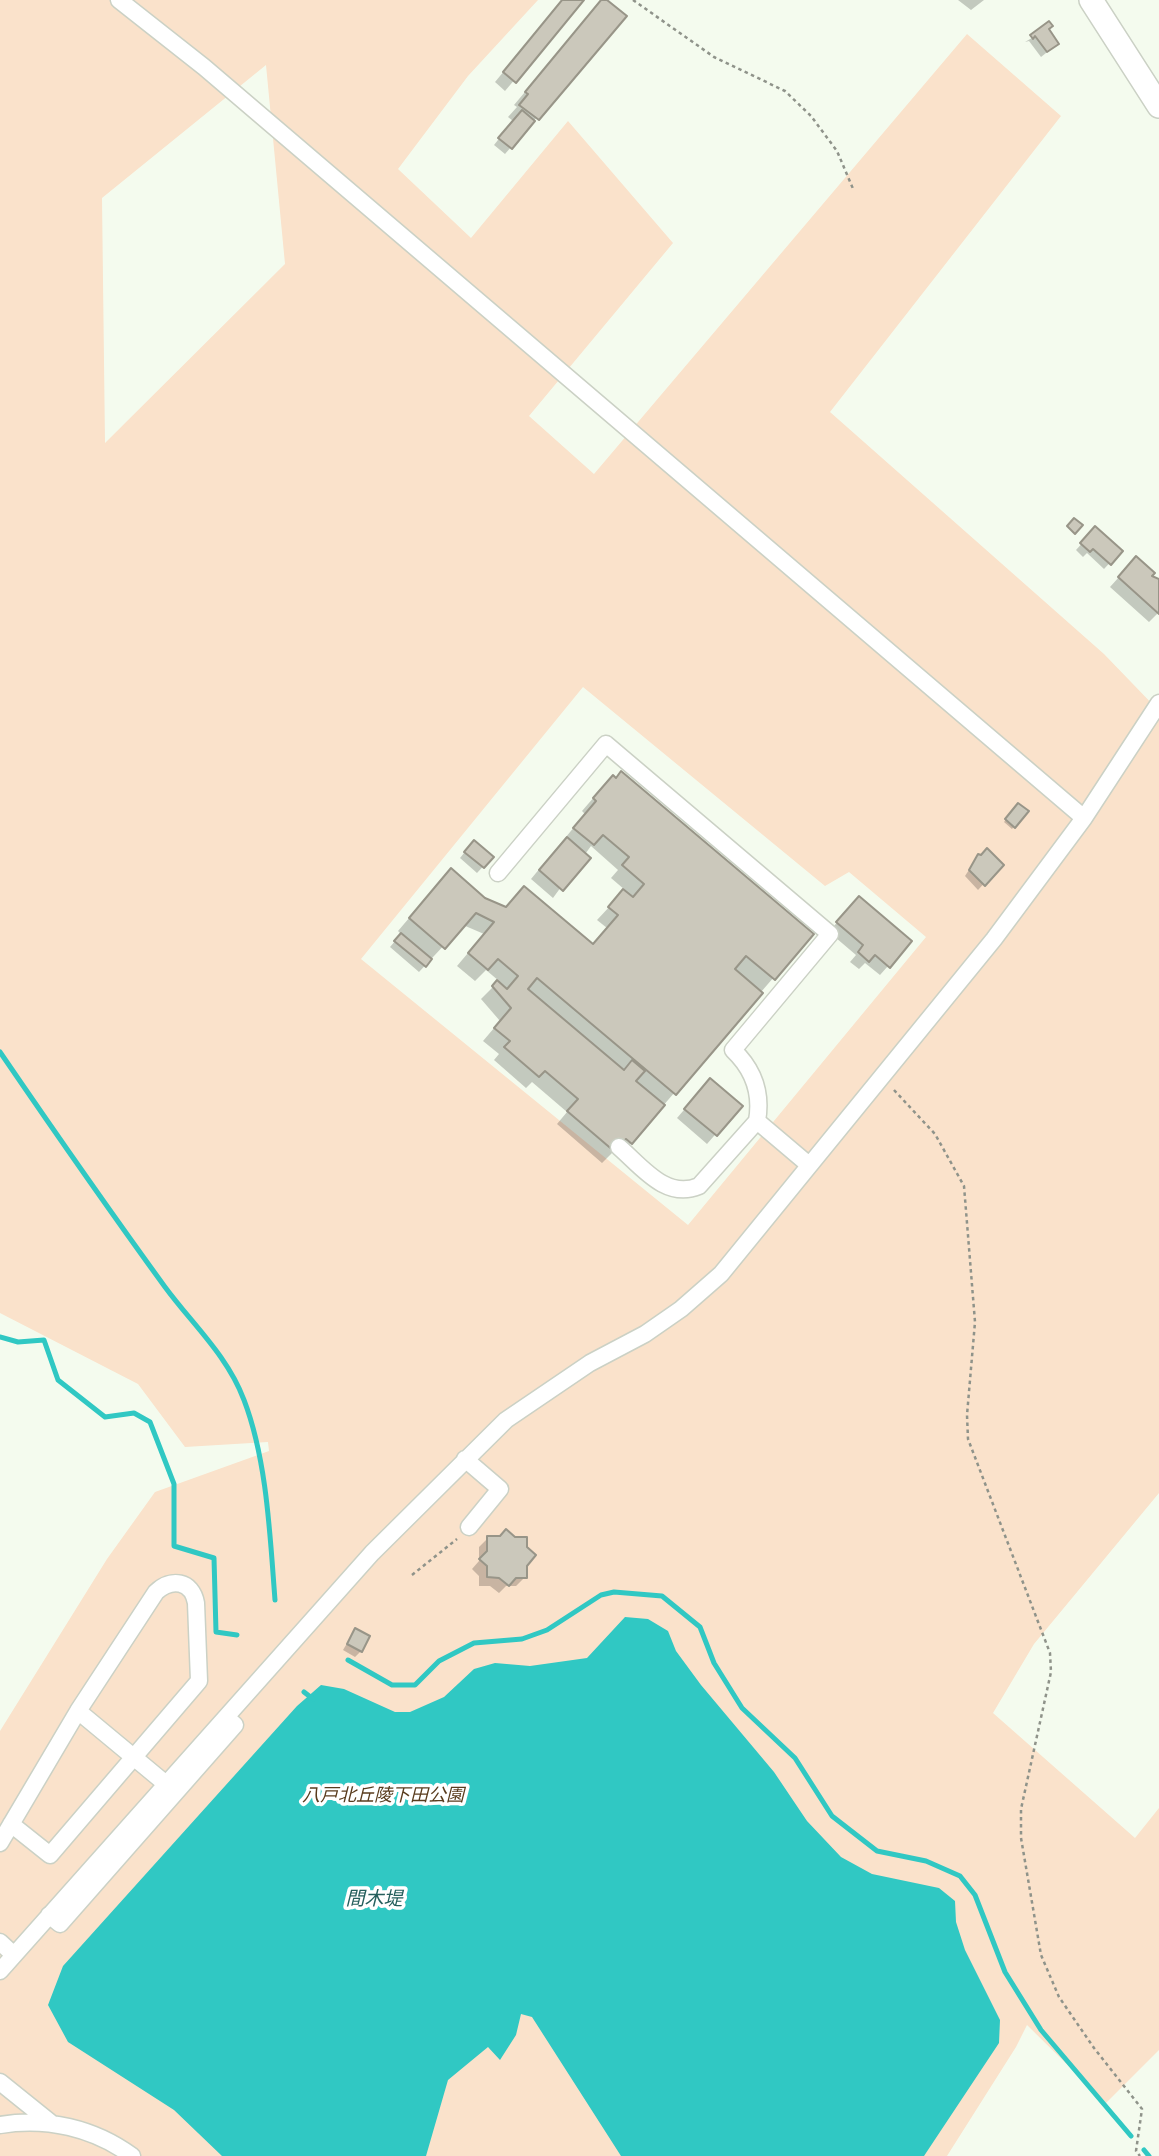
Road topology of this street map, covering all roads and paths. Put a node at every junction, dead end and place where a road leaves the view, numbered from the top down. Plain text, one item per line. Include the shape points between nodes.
1 (119, 0) edge
2 (633, 0) edge
3 (1091, 0) edge
4 (1159, 106) edge
5 (854, 191) dead end
6 (1159, 703) edge
7 (1084, 818) junction
8 (498, 873) dead end
9 (881, 1078) junction
10 (757, 1121) junction
11 (619, 1147) dead end
12 (809, 1165) junction
13 (465, 1460) junction
14 (470, 1527) joint
15 (412, 1575) dead end
16 (78, 1711) junction
17 (226, 1717) junction
18 (133, 1757) junction
19 (166, 1784) junction
20 (11, 1824) junction
21 (0, 1843) edge
22 (49, 1915) junction
23 (0, 1942) edge
24 (14, 1955) junction
25 (0, 1970) edge
26 (0, 2082) edge
27 (51, 2123) junction
28 (0, 2125) edge
29 (132, 2156) edge
30 (1140, 2156) edge

1 - 7 street via 204,67
2 - 5 path via 714,57 785,91 837,151
3 - 4 highway
6 - 7 street
7 - 9 street via 994,939
8 - 10 street via 606,744 830,934 733,1050 748,1064 755,1084 760,1104
9 - 12 street
9 - 30 path via 935,1134 964,1186 975,1322 968,1439 1050,1653 1051,1672 1021,1810 1027,1884 1041,1955 1059,1997 1142,2109 1136,2151
10 - 11 street via 699,1186 689,1190 664,1186
10 - 12 street
12 - 13 street via 721,1273 681,1309 506,1420
13 - 14 street via 500,1489
13 - 17 street via 372,1553
14 - 15 path
16 - 18 street
16 - 18 street via 156,1592 165,1583 176,1582 195,1593 199,1681
16 - 20 street
17 - 19 street
17 - 22 street via 235,1726 60,1924
18 - 19 street
18 - 20 street via 51,1855
19 - 22 street
20 - 21 street
22 - 24 street
23 - 24 street
24 - 25 street
26 - 27 street
27 - 28 street
27 - 29 street via 110,2140

